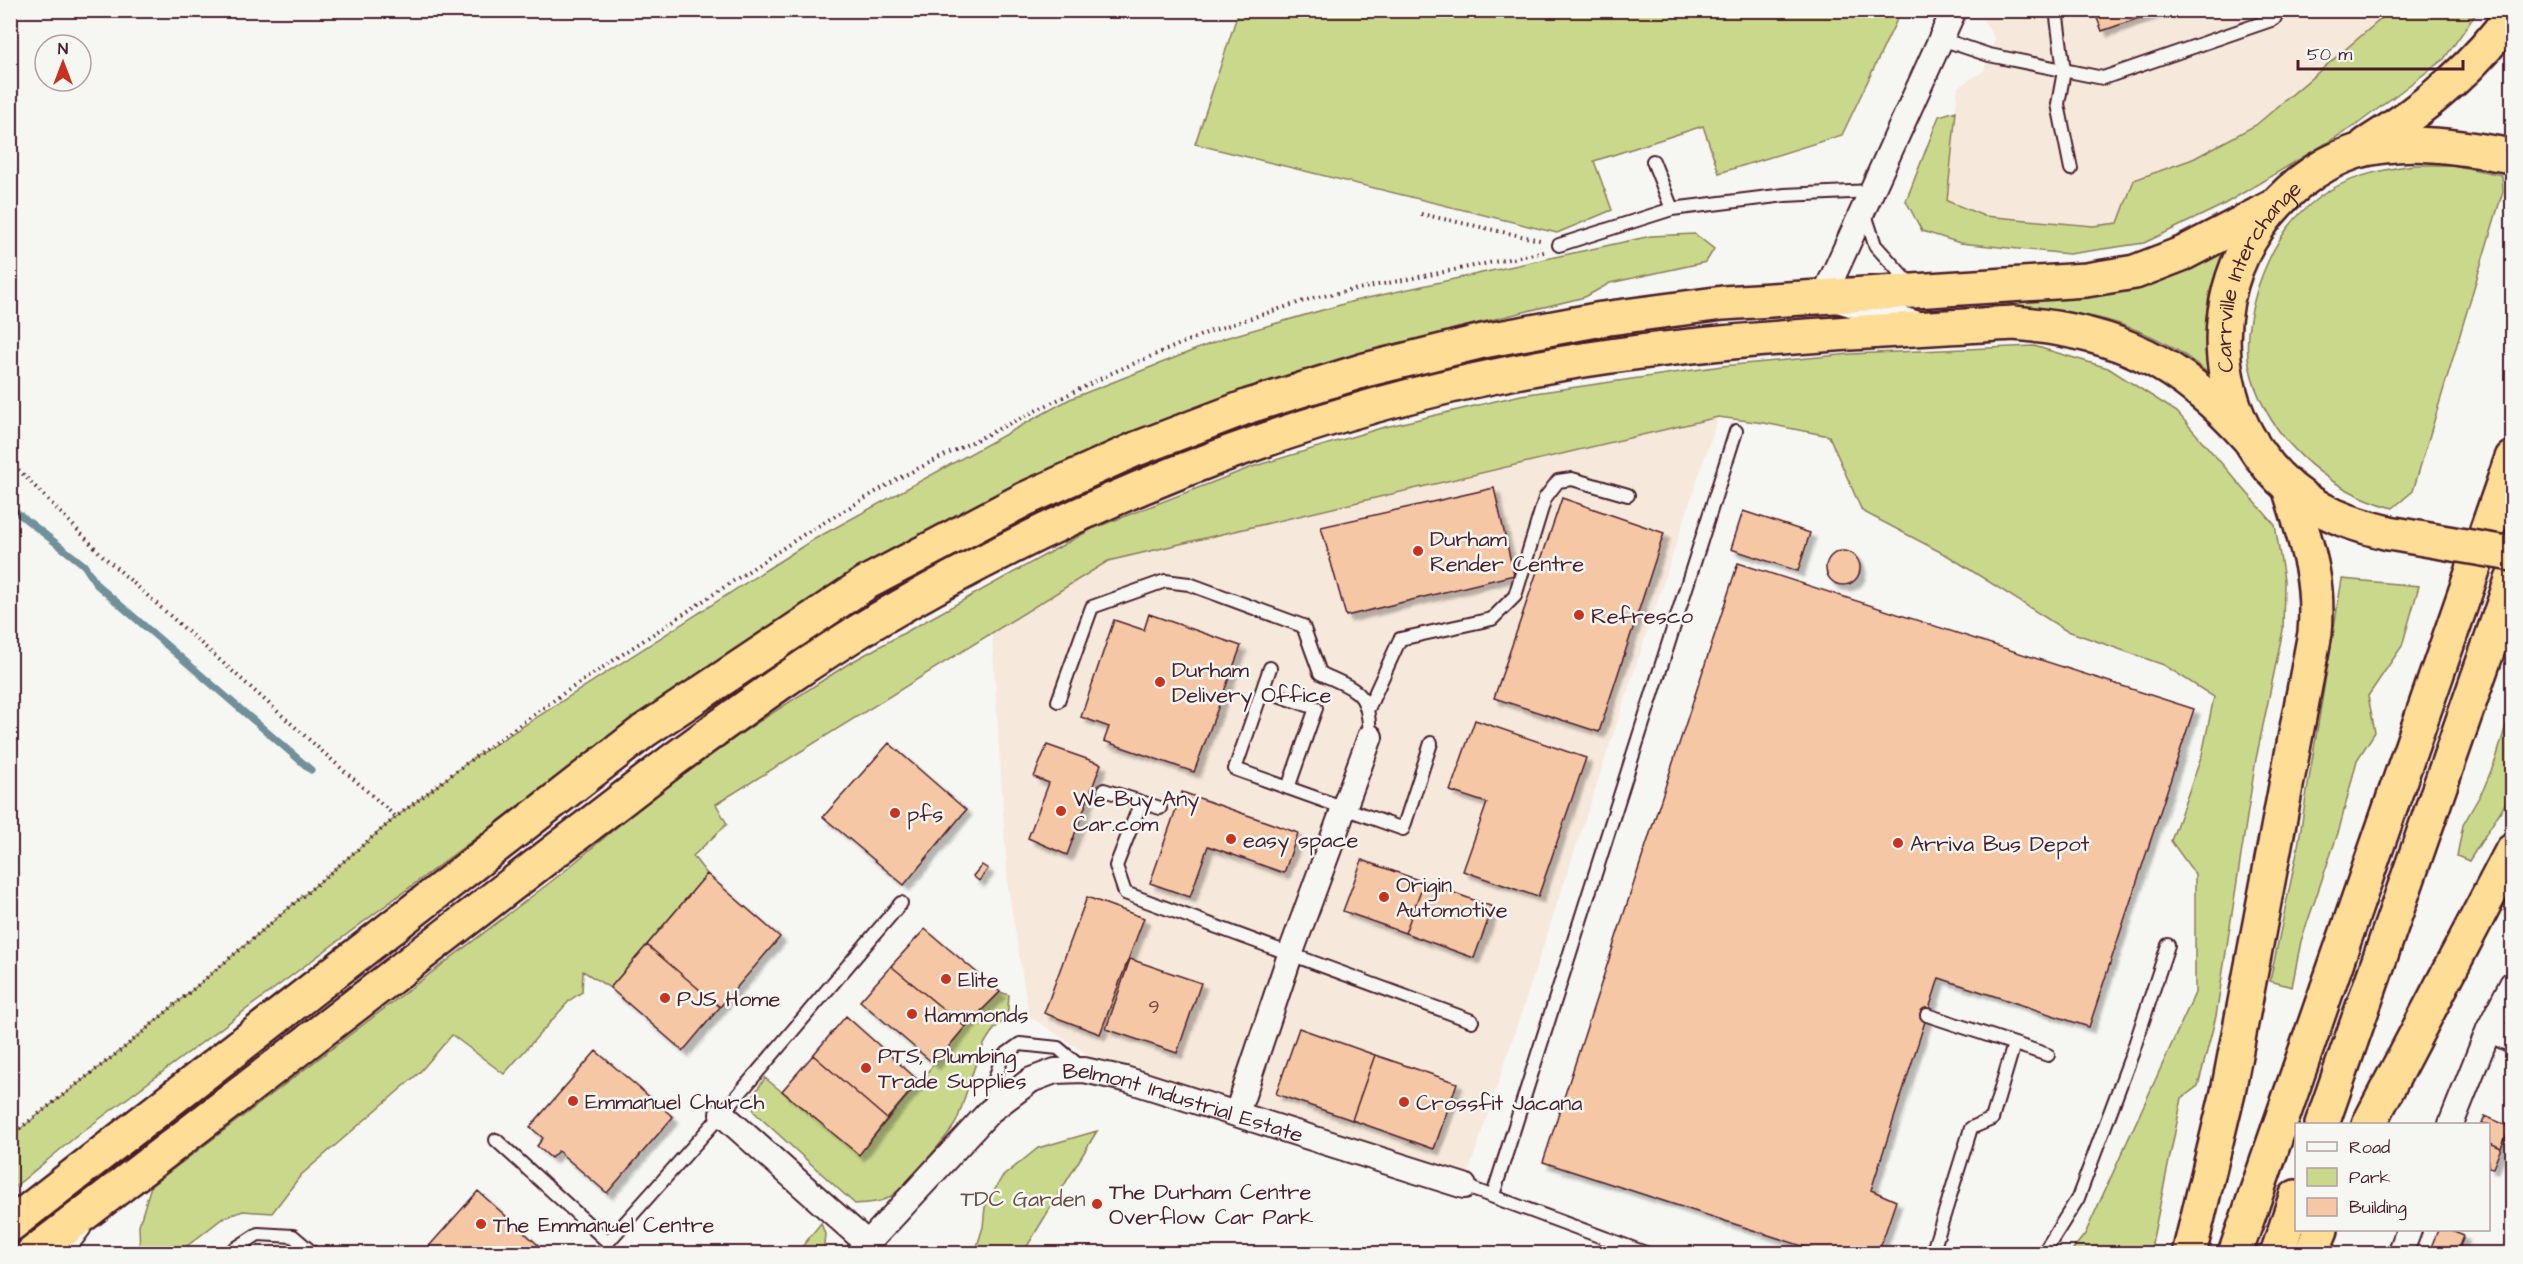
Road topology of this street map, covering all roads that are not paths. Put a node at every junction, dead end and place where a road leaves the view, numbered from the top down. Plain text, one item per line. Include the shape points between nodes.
1 (1954, 10) edge
2 (2056, 10) edge
3 (2279, 10) edge
4 (2512, 14) edge
5 (1941, 39) junction
6 (2064, 71) junction
7 (2354, 152) junction
8 (2511, 156) edge
9 (1653, 161) dead end
10 (2071, 169) dead end
11 (1868, 200) junction
12 (2271, 208) junction
13 (1672, 209) junction
14 (1559, 244) road end
15 (1917, 291) junction
16 (1824, 296) junction
17 (1932, 328) junction
18 (1736, 431) dead end
19 (2250, 441) junction
20 (2512, 459) edge
21 (2289, 487) junction
22 (1628, 495) dead end
23 (2512, 554) edge
24 (2512, 580) edge
25 (1270, 668) dead end
26 (1263, 690) junction
27 (1058, 701) dead end
28 (1369, 707) junction
29 (1371, 737) joint
30 (1431, 743) dead end
31 (1288, 788) junction
32 (1104, 790) dead end
33 (1141, 802) junction
34 (1160, 808) dead end
35 (1344, 809) junction
36 (2512, 851) edge
37 (901, 903) dead end
38 (2168, 945) dead end
39 (1291, 952) junction
40 (2512, 984) edge
41 (1927, 1015) dead end
42 (1472, 1021) dead end
43 (2489, 1029) junction
44 (2512, 1040) edge
45 (2014, 1044) junction
46 (2048, 1054) dead end
47 (1084, 1070) junction
48 (990, 1111) junction
49 (1237, 1113) junction
50 (722, 1114) junction
51 (2323, 1123) edge
52 (2369, 1123) edge
53 (2452, 1123) edge
54 (496, 1140) dead end
55 (1464, 1186) joint
56 (114, 1191) junction
57 (1493, 1195) junction
58 (2295, 1200) edge
59 (10, 1225) edge
60 (2321, 1231) edge
61 (2409, 1231) edge
62 (869, 1250) edge
63 (32, 1254) edge
64 (66, 1254) edge
65 (227, 1254) edge
66 (314, 1254) edge
67 (1648, 1254) edge
68 (1932, 1254) edge
69 (2043, 1254) edge
70 (2189, 1254) edge
71 (2235, 1254) edge
72 (2277, 1254) edge
73 (2311, 1254) edge
74 (2400, 1254) edge

1 - 5 street
2 - 6 lane
3 - 6 lane via 2274,19 2103,78
4 - 7 highway via 2474,60 2437,94 2397,126
5 - 6 lane
5 - 11 street
6 - 10 lane via 2058,104
7 - 8 highway, Carrville Interchange via 2405,144
7 - 12 highway, Carrville Interchange via 2324,167
9 - 13 lane
11 - 13 lane via 1785,195
11 - 15 lane via 1875,244
11 - 16 street
12 - 15 highway via 2184,253 2135,272 2086,280
12 - 19 highway, Carrville Interchange via 2234,271 2222,322 2223,363 2232,404
13 - 14 lane
15 - 16 highway
16 - 17 street
16 - 59 highway via 1723,303 1602,319 1483,341 1365,370 1250,406 1146,445 1025,499 866,583 644,731
17 - 19 highway via 2013,323 2059,327 2103,337 2146,354 2185,378 2220,407
17 - 56 highway via 1726,342 1608,356 1495,376 1377,405 1262,441 1152,483 1043,532 872,624 766,693 662,768
18 - 57 lane
19 - 21 highway, Carrville Interchange
20 - 71 highway
21 - 23 highway, Carrville Interchange, bridge via 2319,509 2353,524
21 - 70 highway via 2316,578 2315,633 2228,1092
22 - 28 lane via 1572,479 1558,482 1545,498 1515,596 1492,619 1400,639
24 - 51 highway
25 - 26 lane
26 - 31 lane via 1236,769
26 - 31 lane via 1316,708
27 - 28 lane via 1092,608 1165,581 1189,584 1303,626 1320,673 1355,690
28 - 29 lane
29 - 35 street
30 - 35 lane via 1403,829
31 - 35 lane
32 - 33 lane
33 - 34 lane
33 - 39 lane via 1116,866 1125,893
35 - 39 street
36 - 52 highway
37 - 50 lane
38 - 69 lane via 2078,1198
39 - 42 lane
39 - 49 street
40 - 43 street
41 - 45 lane
43 - 44 street
43 - 53 street
45 - 46 lane
45 - 68 lane via 1992,1119 1971,1128
47 - 48 street, Belmont Industrial Estate via 1055,1071 1031,1080
47 - 48 lane via 1058,1048 1020,1044 1002,1057
47 - 49 street, Belmont Industrial Estate
48 - 62 street, Belmont Industrial Estate
49 - 55 street, Belmont Industrial Estate
50 - 54 lane via 608,1242
50 - 62 street
55 - 57 lane
56 - 63 highway
56 - 64 lane
57 - 67 lane
58 - 72 highway
60 - 73 highway
61 - 74 street
65 - 66 lane via 258,1234 294,1236

